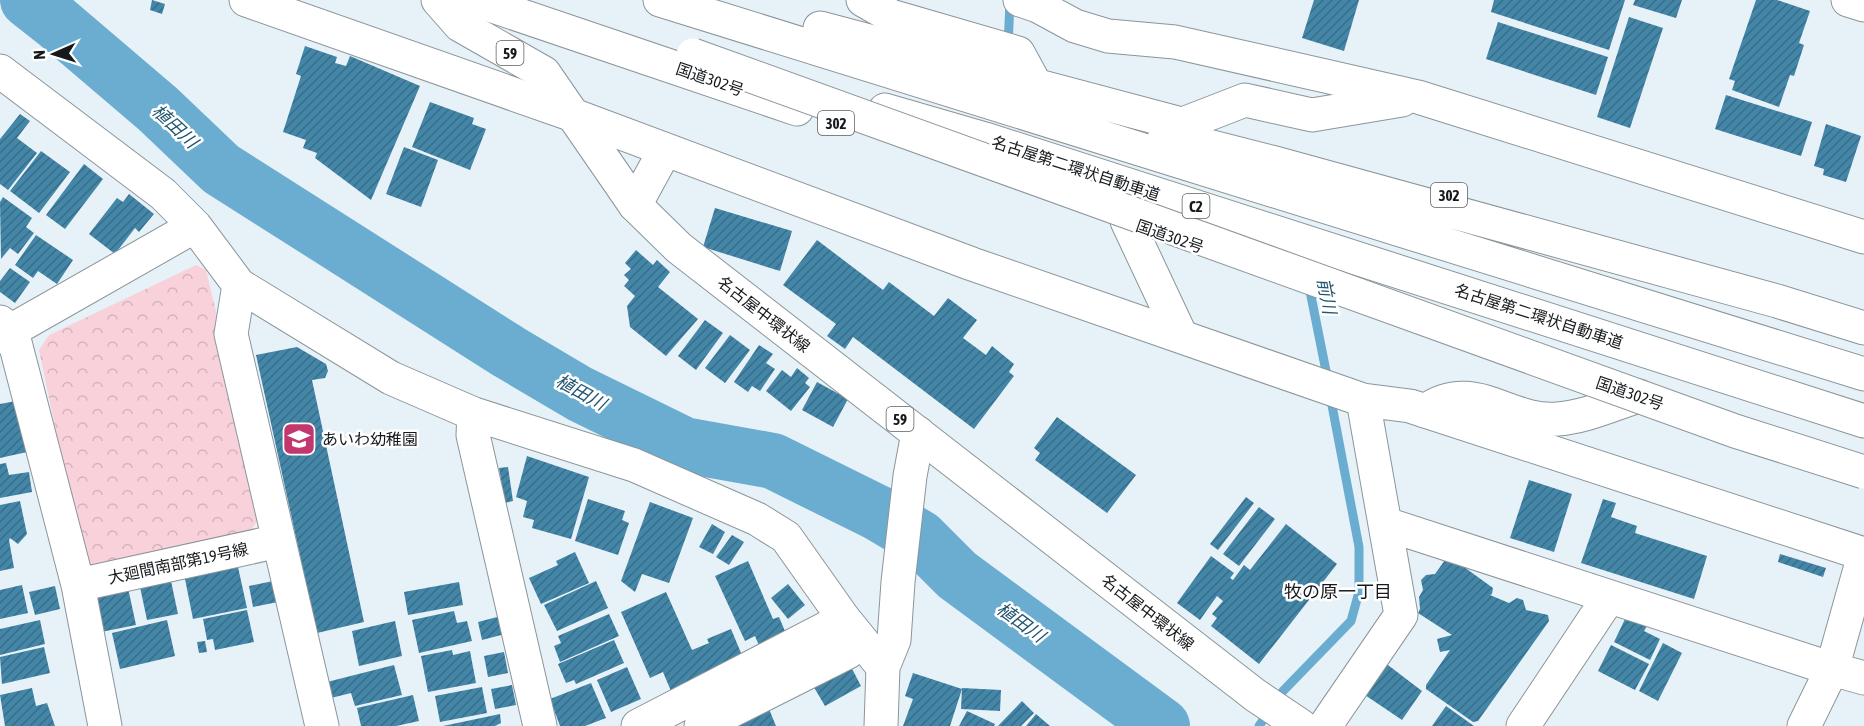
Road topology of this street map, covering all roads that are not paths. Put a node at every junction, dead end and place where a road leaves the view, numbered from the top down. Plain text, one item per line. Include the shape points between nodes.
1 (246, 0) edge
2 (438, 0) edge
3 (475, 0) edge
4 (526, 0) edge
5 (660, 0) edge
6 (863, 0) edge
7 (1848, 0) edge
8 (1030, 2) edge
9 (1864, 5) edge
10 (718, 7) edge
11 (896, 32) junction
12 (693, 56) junction
13 (0, 71) edge
14 (1035, 85) junction
15 (1418, 97) junction
16 (573, 116) junction
17 (1183, 124) junction
18 (664, 150) junction
19 (635, 205) junction
20 (1127, 221) junction
21 (195, 226) junction
22 (1864, 237) edge
23 (239, 285) junction
24 (1864, 306) edge
25 (1864, 328) edge
26 (4, 330) edge
27 (1181, 336) junction
28 (1864, 374) edge
29 (1639, 396) junction
30 (1363, 400) junction
31 (1425, 411) junction
32 (474, 414) junction
33 (1864, 421) edge
34 (918, 433) junction
35 (1864, 472) edge
36 (1386, 524) junction
37 (279, 541) junction
38 (1864, 554) edge
39 (78, 585) junction
40 (1609, 597) junction
41 (844, 619) junction
42 (848, 652) dead end
43 (889, 654) junction
44 (1832, 669) junction
45 (1864, 678) edge
46 (1297, 723) edge
47 (105, 726) edge
48 (322, 726) edge
49 (540, 726) edge
50 (638, 726) edge
51 (701, 726) edge
52 (880, 726) edge
53 (1325, 726) edge
54 (1523, 726) edge
55 (1804, 726) edge

1 - 16 main road
2 - 16 main road, 名古屋中環状線 / 59 via 460,26 544,73
3 - 20 main road, 国道302号 / 302
4 - 12 main road, 名古屋第二環状自動車道 / C2
5 - 10 main road, C2
6 - 11 main road
7 - 9 main road
8 - 15 main road via 1076,27 1108,36 1175,42
10 - 11 main road, 302 via 810,26
10 - 25 main road
10 - 28 main road, C2
11 - 14 main road, 302
11 - 14 main road via 1018,53
12 - 33 main road, 名古屋第二環状自動車道 / C2, bridge via 985,139
12 - 35 main road, bridge via 1735,431
13 - 21 main road via 163,194
14 - 17 main road, 302
15 - 17 main road via 1312,115 1245,100
15 - 22 main road
16 - 18 main road
16 - 19 main road, 名古屋中環状線 / 59
17 - 24 main road, 302
18 - 19 main road
18 - 27 main road via 972,264
19 - 34 main road, 名古屋中環状線 / 59 via 678,248
20 - 27 main road
20 - 29 main road, 国道302号 / 302, bridge
21 - 23 main road
21 - 26 main road
23 - 32 main road via 391,378
23 - 37 main road via 231,334
26 - 39 main road
27 - 30 main road
29 - 31 main road via 1558,419 1534,419 1484,401 1459,397 1436,403
29 - 35 main road, 国道302号 / 302
30 - 31 main road
30 - 36 main road
31 - 38 main road
32 - 41 main road via 634,465 757,519 786,537
32 - 49 main road via 473,435
34 - 43 main road
34 - 46 main road, 名古屋中環状線 / 59
36 - 40 main road
36 - 53 main road via 1401,615
37 - 39 main road, 大廻間南部第19号線
37 - 48 main road
38 - 44 main road
39 - 47 main road
40 - 44 main road
40 - 54 main road
41 - 43 main road
41 - 50 main road
42 - 51 main road
43 - 52 main road
44 - 45 main road
44 - 55 main road

